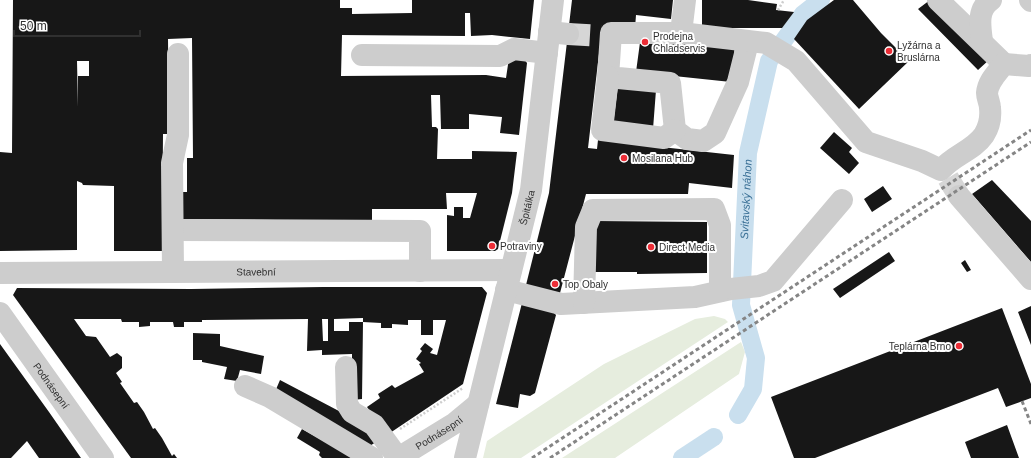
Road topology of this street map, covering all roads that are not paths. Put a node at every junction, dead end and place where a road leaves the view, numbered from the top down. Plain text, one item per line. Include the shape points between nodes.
1 (553, 0) edge
2 (685, 0) edge
3 (938, 0) edge
4 (991, 0) edge
5 (681, 33) junction
6 (982, 40) junction
7 (765, 46) junction
8 (547, 53) junction
9 (178, 54) dead end
10 (362, 55) dead end
11 (1004, 64) junction
12 (1031, 65) edge
13 (608, 77) junction
14 (675, 130) junction
15 (949, 181) junction
16 (842, 200) dead end
17 (173, 230) junction
18 (420, 270) junction
19 (174, 272) junction
20 (0, 273) edge
21 (1031, 279) edge
22 (509, 280) junction
23 (733, 289) junction
24 (584, 303) junction
25 (0, 313) edge
26 (346, 367) dead end
27 (245, 386) dead end
28 (478, 404) junction
29 (103, 458) edge
30 (372, 458) edge
31 (398, 458) edge
32 (465, 458) edge

1 - 8 street, Špitálka via 559,33
2 - 5 street
3 - 6 street
4 - 6 street via 985,4 979,22
5 - 7 street
5 - 13 street via 611,33 606,37
6 - 11 street
7 - 14 street via 738,82 715,133 703,141 687,139
7 - 15 street via 796,61 866,142 922,161
8 - 10 street via 514,49 500,56
8 - 22 street, Špitálka via 531,190
9 - 17 street via 178,135 172,163
11 - 12 street
11 - 15 street via 989,86 987,94 990,122 984,135 973,147 948,161
13 - 14 street via 670,83
13 - 14 street via 602,130 664,138
15 - 21 street
16 - 23 street, Stavební via 772,281
17 - 18 street via 420,231
17 - 19 street
18 - 19 street, Stavební
18 - 22 street, Stavební
19 - 20 street, Stavební
22 - 24 street, Stavební via 561,304
22 - 28 street, Špitálka
23 - 24 street, Stavební via 695,297
23 - 24 street via 720,225 714,209 593,210 586,227
25 - 29 street, Podnásepní
26 - 31 street via 347,404 352,412 374,425
27 - 30 street via 270,397
28 - 31 street, Podnásepní via 455,423
28 - 32 street, Špitálka

